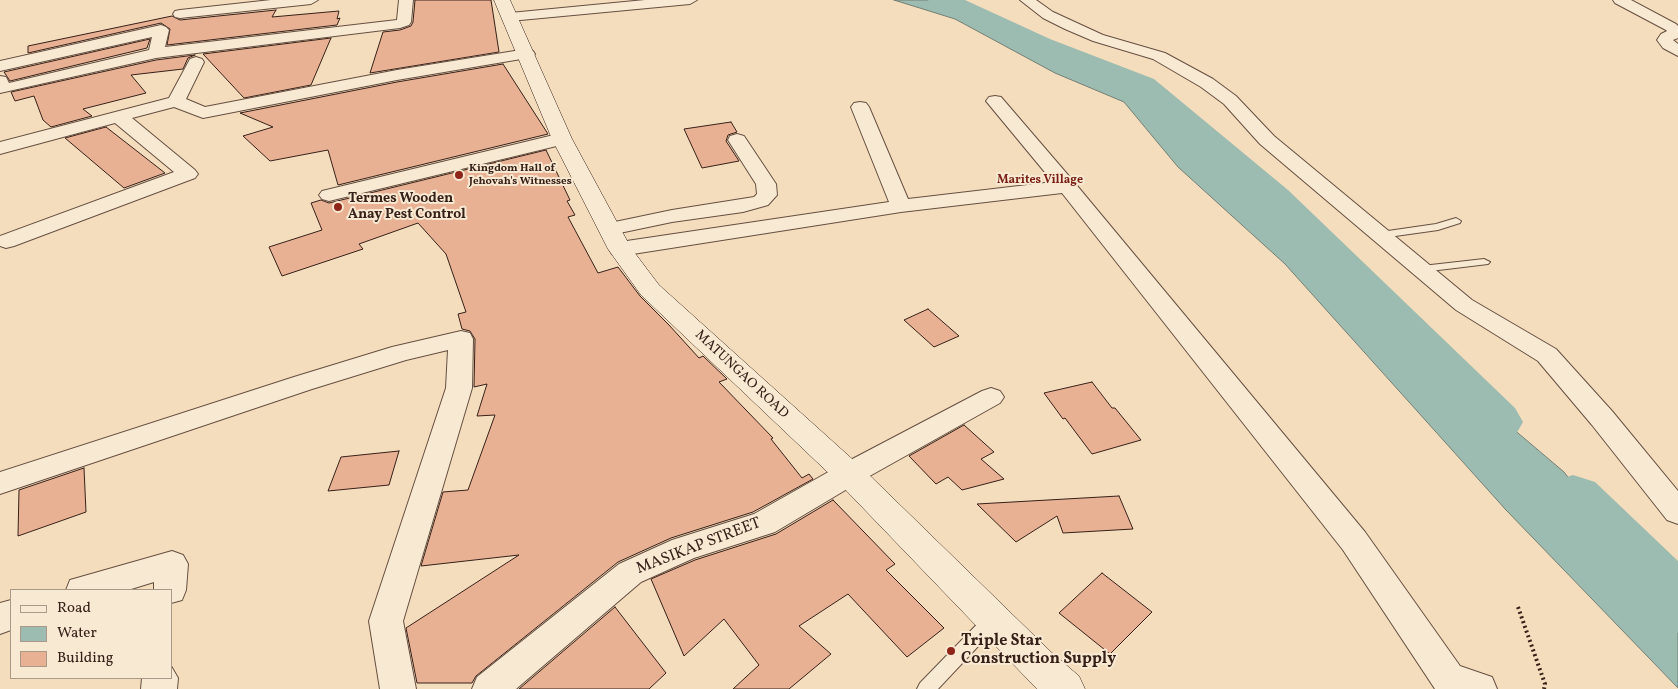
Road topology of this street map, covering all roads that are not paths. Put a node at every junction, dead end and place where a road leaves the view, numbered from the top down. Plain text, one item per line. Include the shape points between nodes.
1 (312, 0) edge
2 (406, 0) edge
3 (690, 0) edge
4 (1027, 0) edge
5 (1620, 0) edge
6 (506, 9) edge
7 (180, 14) dead end
8 (1678, 51) edge
9 (156, 53) junction
10 (527, 54) junction
11 (196, 62) dead end
12 (0, 66) edge
13 (1, 87) edge
14 (176, 101) junction
15 (995, 101) dead end
16 (860, 108) dead end
17 (119, 117) junction
18 (562, 139) junction
19 (737, 140) dead end
20 (0, 148) edge
21 (1067, 186) junction
22 (329, 195) dead end
23 (901, 206) junction
24 (1456, 221) dead end
25 (1381, 235) junction
26 (615, 239) junction
27 (6, 241) dead end
28 (1484, 262) dead end
29 (1422, 269) junction
30 (991, 397) dead end
31 (849, 474) junction
32 (0, 483) edge
33 (1678, 512) edge
34 (85, 589) edge
35 (170, 589) edge
36 (993, 619) junction
37 (398, 689) edge
38 (490, 689) edge
39 (926, 689) edge
40 (1065, 689) edge
41 (1479, 689) edge

1 - 7 street
2 - 9 street via 404,22 400,24
3 - 6 street
4 - 25 street via 1070,26 1159,56 1207,84 1230,100 1268,140
5 - 8 street via 1671,27 1674,34 1664,40
6 - 10 main road, MATUNGAO ROAD
9 - 12 street via 161,30
9 - 13 street
10 - 14 street via 203,113
10 - 18 main road, MATUNGAO ROAD
11 - 14 street
14 - 17 street
15 - 21 street
16 - 23 street
17 - 20 street
17 - 27 street via 188,174
18 - 22 street
18 - 26 main road, MATUNGAO ROAD
19 - 26 street via 766,184 767,196 761,201 672,216
21 - 23 street
21 - 41 street via 1354,541 1448,678
23 - 26 street
24 - 25 lane via 1438,227
25 - 29 street
26 - 31 main road, MATUNGAO ROAD via 650,290
28 - 29 lane
29 - 33 street via 1464,305 1547,355
30 - 31 street, MASIKAP STREET
31 - 36 main road, MATUNGAO ROAD
31 - 38 street, MASIKAP STREET via 764,522 683,549 630,573
32 - 37 street via 303,383 400,353 461,339 459,388 386,621
34 - 35 street via 172,564
36 - 39 lane
36 - 40 main road, MATUNGAO ROAD

